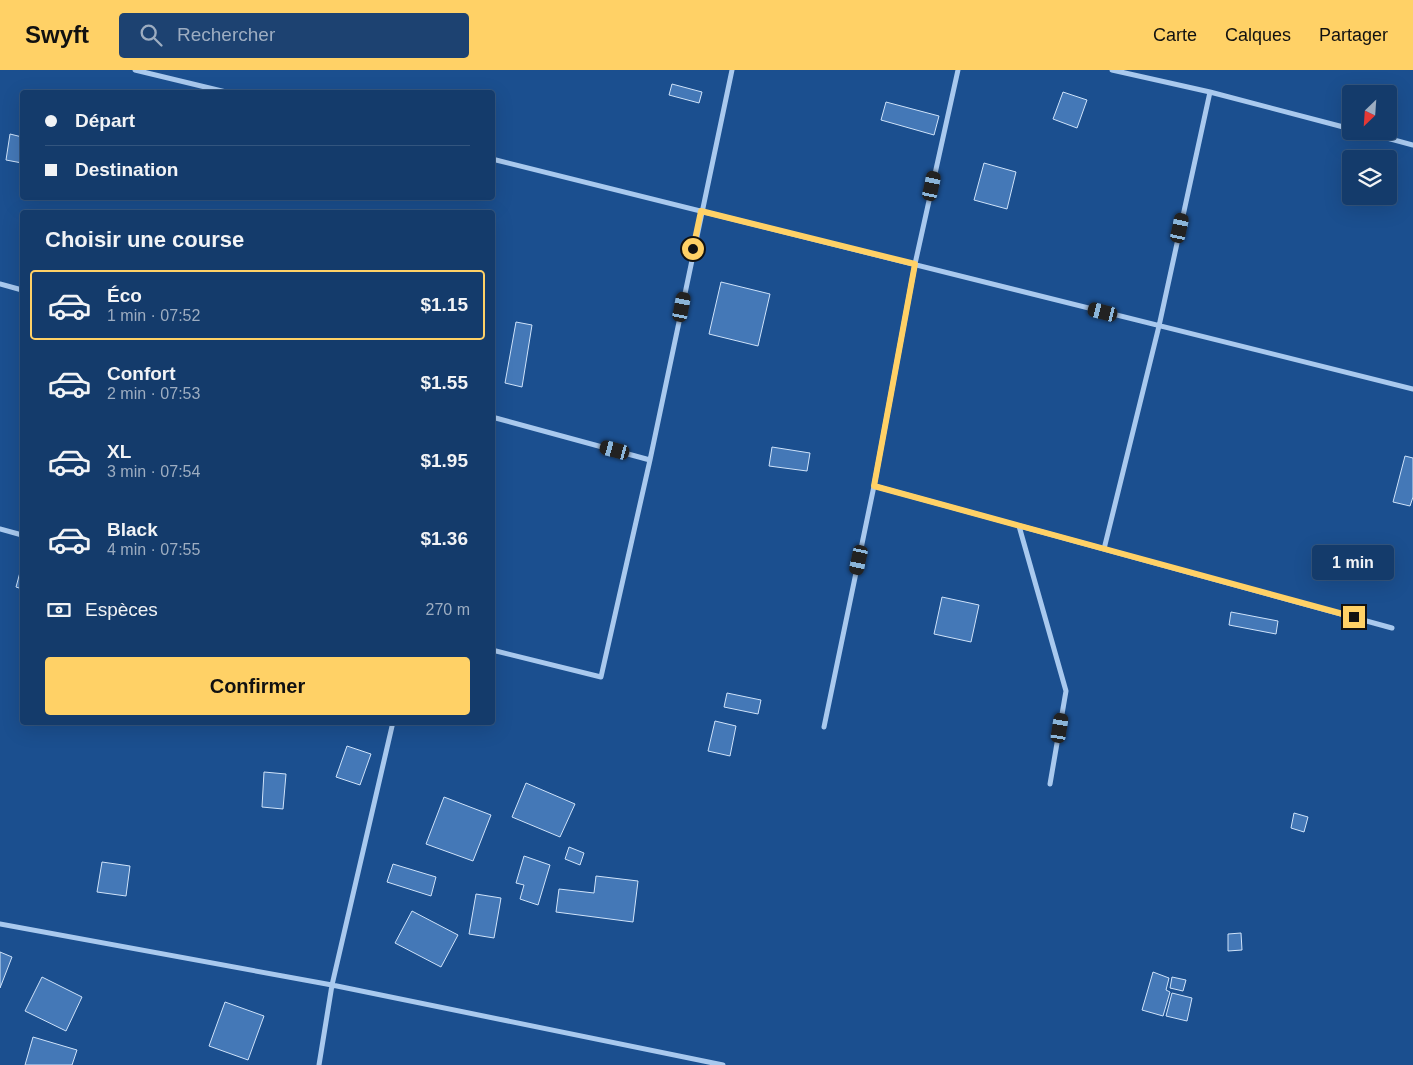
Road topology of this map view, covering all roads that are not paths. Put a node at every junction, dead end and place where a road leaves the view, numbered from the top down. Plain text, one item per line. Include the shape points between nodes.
1 (136, 70) edge
2 (732, 70) edge
3 (958, 70) edge
4 (1112, 70) edge
5 (218, 90) edge
6 (1210, 92) junction
7 (1342, 127) edge
8 (1394, 140) edge
9 (1413, 145) edge
10 (495, 160) edge
11 (701, 211) junction
12 (915, 264) junction
13 (0, 284) edge
14 (20, 289) edge
15 (1159, 326) junction
16 (1413, 389) edge
17 (495, 418) edge
18 (650, 460) junction
19 (874, 486) junction
20 (1019, 526) junction
21 (0, 529) edge
22 (20, 534) edge
23 (1104, 549) junction
24 (1392, 628) dead end
25 (495, 651) edge
26 (392, 725) edge
27 (824, 727) dead end
28 (1050, 784) dead end
29 (0, 924) edge
30 (332, 985) junction
31 (319, 1065) edge
32 (723, 1065) edge

1 - 5 street
2 - 11 street
3 - 12 street
4 - 6 street
6 - 7 street
6 - 15 street
8 - 9 street
10 - 11 street
11 - 12 street
11 - 18 street
12 - 15 street
12 - 19 street
13 - 14 street
15 - 16 street
15 - 23 street
17 - 18 street
18 - 25 street via 601,677
19 - 20 street
19 - 27 street
20 - 23 street
20 - 28 street via 1066,691
21 - 22 street
23 - 24 street
26 - 30 street
29 - 30 street
30 - 31 street
30 - 32 street

